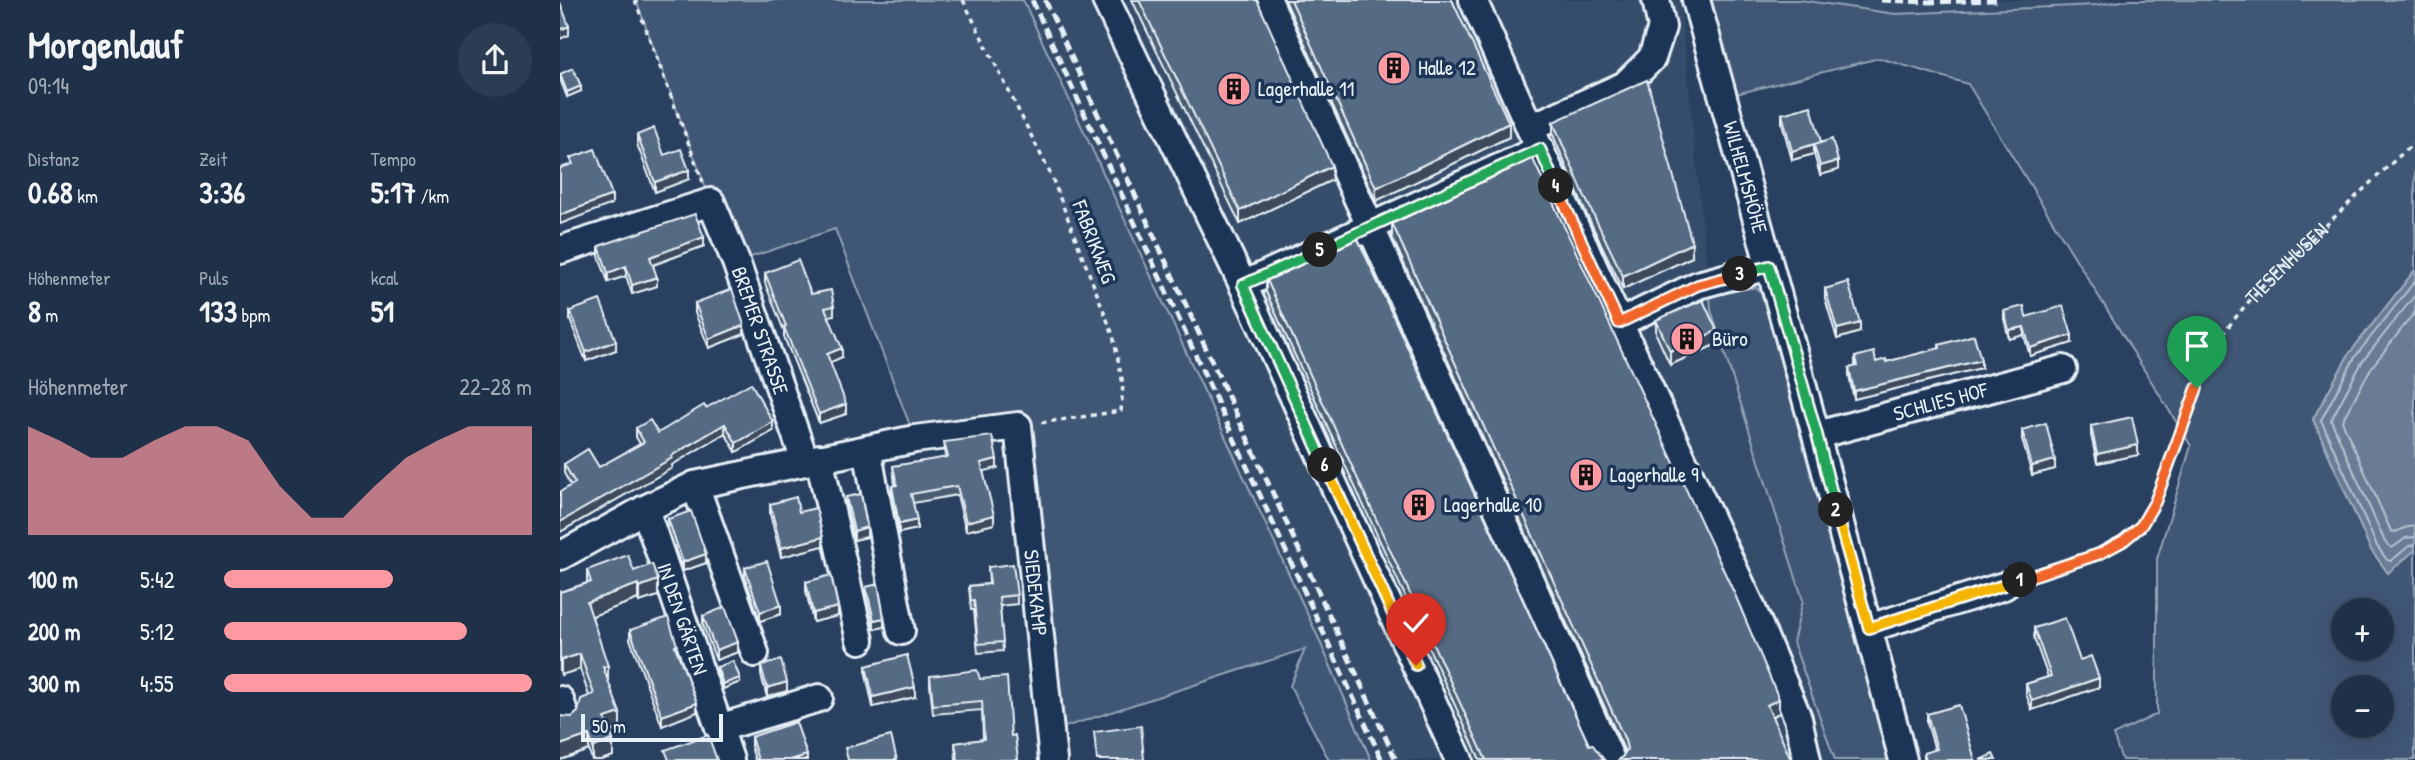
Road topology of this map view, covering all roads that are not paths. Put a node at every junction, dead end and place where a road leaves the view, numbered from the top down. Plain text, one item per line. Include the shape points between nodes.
1 (1106, 0) edge
2 (1268, 0) edge
3 (1473, 0) edge
4 (1656, 0) edge
5 (1696, 0) edge
6 (1535, 139) junction
7 (1370, 227) junction
8 (560, 250) edge
9 (1769, 266) junction
10 (1243, 285) junction
11 (1619, 323) junction
12 (2063, 369) dead end
13 (1817, 435) junction
14 (867, 449) junction
15 (812, 460) junction
16 (695, 485) junction
17 (645, 509) junction
18 (560, 556) edge
19 (2004, 586) road end
20 (1869, 628) junction
21 (901, 631) dead end
22 (860, 640) dead end
23 (755, 653) dead end
24 (820, 698) dead end
25 (719, 727) junction
26 (730, 760) edge
27 (1053, 760) edge
28 (1460, 760) edge
29 (1611, 760) edge
30 (1807, 760) edge
31 (1903, 760) edge

1 - 10 street
2 - 7 street
3 - 6 street
4 - 6 street via 1662,27 1652,58 1625,85
5 - 9 street, WILHELMSHÖHE
6 - 7 street
6 - 11 street
7 - 10 street
7 - 29 street
8 - 15 street, BREMER STRASSE via 711,202
9 - 11 street via 1698,285
9 - 13 street, WILHELMSHÖHE
10 - 28 street
11 - 30 street via 1750,604 1798,718
12 - 13 street, SCHLIES HOF
13 - 20 street, WILHELMSHÖHE
14 - 15 street
14 - 21 street
14 - 27 street, SIEDEKAMP via 1017,426
15 - 16 street
15 - 22 street, BREMER STRASSE
16 - 17 street
16 - 23 street
17 - 18 street
17 - 25 street, IN DEN GÄRTEN
19 - 20 street
20 - 31 street, WILHELMSHÖHE
24 - 25 street
25 - 26 street, IN DEN GÄRTEN

